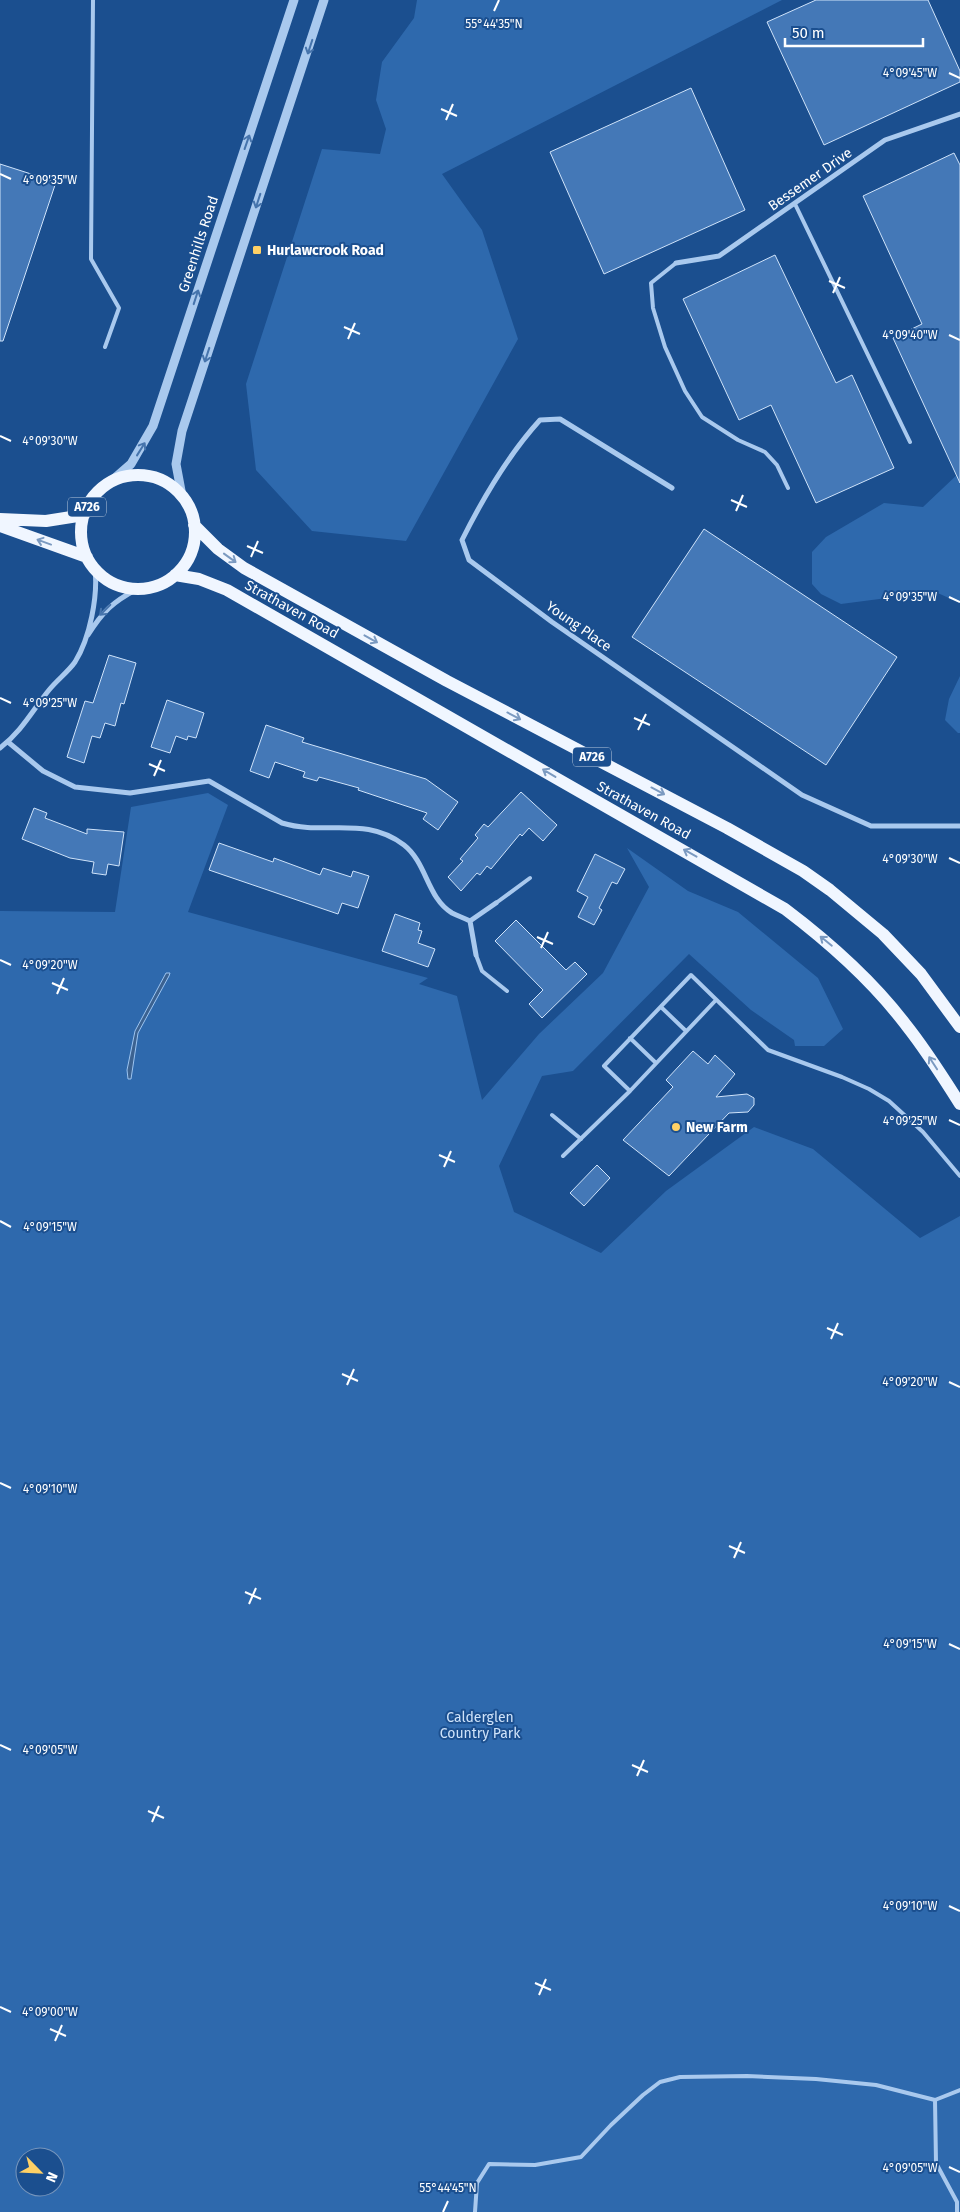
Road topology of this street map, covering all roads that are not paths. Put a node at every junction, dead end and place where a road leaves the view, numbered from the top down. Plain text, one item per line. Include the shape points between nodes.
1 (94, 0) edge
2 (294, 0) edge
3 (324, 0) edge
4 (960, 114) edge
5 (795, 204) junction
6 (676, 264) joint
7 (105, 347) dead end
8 (910, 442) dead end
9 (108, 484) junction
10 (672, 488) dead end
11 (788, 488) dead end
12 (182, 496) junction
13 (84, 515) junction
14 (0, 519) edge
15 (194, 525) junction
16 (0, 526) edge
17 (87, 558) junction
18 (95, 570) junction
19 (176, 574) junction
20 (137, 589) junction
21 (84, 642) junction
22 (8, 742) junction
23 (0, 748) edge
24 (960, 826) edge
25 (530, 878) dead end
26 (496, 903) joint
27 (470, 921) junction
28 (476, 955) joint
29 (507, 991) dead end
30 (716, 1000) junction
31 (660, 1007) junction
32 (960, 1027) edge
33 (686, 1031) junction
34 (630, 1038) junction
35 (656, 1063) junction
36 (630, 1091) junction
37 (960, 1104) edge
38 (552, 1115) dead end
39 (581, 1139) junction
40 (563, 1156) dead end
41 (960, 1176) edge
42 (960, 2090) edge
43 (935, 2100) junction
44 (475, 2212) edge
45 (957, 2212) edge

1 - 7 lane via 91,259 119,308
9 -> 2 street, Greenhills Road via 131,464 153,426
3 -> 12 street via 182,431 176,464
4 - 5 street, Bessemer Drive via 885,140
5 - 6 street, Bessemer Drive via 719,256
5 - 8 lane
6 - 11 lane via 651,283 653,308 685,391 702,417 738,440 765,452 777,465
9 - 12 main road, A726 via 126,477 147,476 166,483
9 - 13 main road, A726 via 89,503
10 - 24 street, Young Place via 560,419 540,420 478,506 462,540 469,560 552,622 802,794 871,826
12 - 15 main road, A726
13 - 14 main road, A726 via 46,521
13 - 17 main road, A726 via 82,536
15 - 19 main road, A726 via 193,547
15 -> 32 main road, Strathaven Road / A726 via 218,549 244,568 810,876 854,908 906,957
17 -> 16 main road
17 - 18 main road, A726
18 - 20 main road, A726 via 122,587
18 - 21 street via 96,598
19 - 20 main road, A726 via 158,585
37 -> 19 main road, Strathaven Road / A726 via 890,1005 834,947 785,909 226,590
20 -> 21 street via 114,601
21 - 22 street via 74,662
22 - 23 street
22 - 27 street via 43,771 75,787 130,793 209,781 287,824 313,828 362,827 383,833 405,846 420,862 441,903 452,913
25 - 26 lane
26 - 27 street
27 - 28 street
28 - 29 lane via 482,970
30 - 31 lane via 691,975
30 - 33 lane
30 - 41 lane via 768,1050 869,1088 889,1101 923,1132
31 - 33 lane
31 - 34 lane
33 - 35 lane
34 - 35 lane
34 - 36 lane via 604,1066
35 - 36 lane
36 - 39 lane
38 - 39 lane
39 - 40 lane
42 - 43 lane
43 - 44 lane via 876,2085 816,2079 680,2077 660,2082 611,2125 581,2157 535,2165 489,2164 477,2183
43 - 45 lane via 936,2163 957,2202

